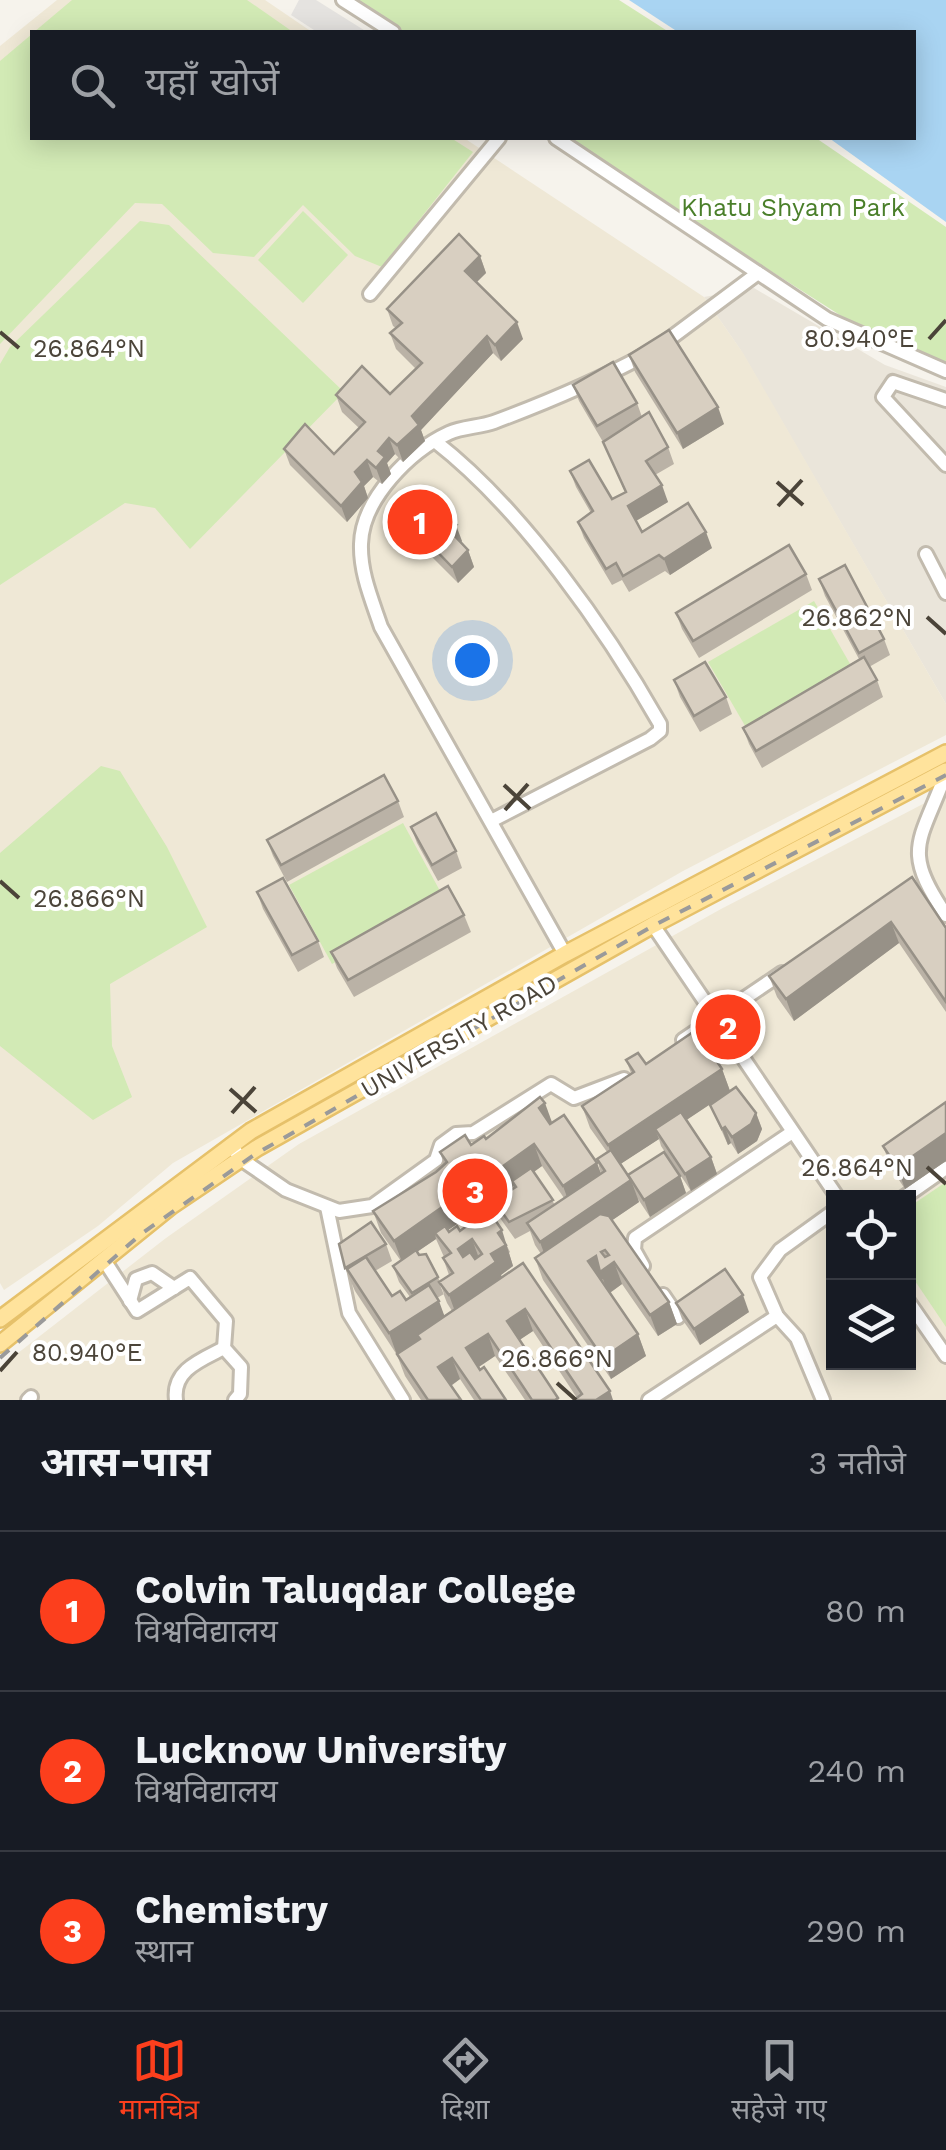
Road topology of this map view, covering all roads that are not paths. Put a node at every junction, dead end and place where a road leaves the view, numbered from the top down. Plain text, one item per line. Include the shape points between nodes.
1 (343, 0) edge
2 (390, 30) edge
3 (497, 140) edge
4 (559, 140) edge
5 (758, 273) junction
6 (370, 294) dead end
7 (946, 372) edge
8 (946, 400) edge
9 (436, 442) junction
10 (946, 464) edge
11 (926, 554) dead end
12 (946, 592) edge
13 (946, 753) edge
14 (946, 772) edge
15 (492, 821) junction
16 (920, 878) junction
17 (904, 888) edge
18 (946, 916) edge
19 (654, 925) junction
20 (561, 948) junction
21 (795, 964) edge
22 (716, 1018) junction
23 (672, 1047) edge
24 (643, 1066) edge
25 (791, 1133) junction
26 (236, 1152) junction
27 (946, 1168) edge
28 (832, 1190) edge
29 (914, 1190) edge
30 (327, 1207) junction
31 (826, 1217) edge
32 (104, 1260) junction
33 (648, 1273) edge
34 (174, 1288) junction
35 (658, 1288) edge
36 (130, 1300) junction
37 (916, 1313) edge
38 (776, 1316) junction
39 (1, 1317) edge
40 (678, 1318) edge
41 (6, 1339) edge
42 (224, 1348) junction
43 (946, 1356) edge
44 (176, 1400) edge
45 (235, 1400) edge
46 (403, 1400) edge
47 (650, 1400) edge
48 (823, 1400) edge

1 - 2 street
3 - 6 street
4 - 5 street
5 - 7 street via 827,319
5 - 9 street via 664,344 615,371
8 - 10 street via 893,382 883,397
9 - 15 street via 374,500 361,541 365,580 381,627
9 - 15 street via 512,515 624,664 660,724 650,739
11 - 12 street
13 - 20 main road, UNIVERSITY ROAD
14 - 16 street via 916,856
14 - 19 main road, UNIVERSITY ROAD
15 - 20 street
16 - 17 street
16 - 18 street
19 - 22 street
19 - 26 main road, UNIVERSITY ROAD
20 - 26 main road, UNIVERSITY ROAD
21 - 22 street
22 - 23 street
22 - 25 street
24 - 30 street via 614,1086 574,1098 551,1084 473,1133 456,1134 441,1145 436,1160 372,1206
25 - 28 street
25 - 33 street via 635,1238 634,1250
26 - 30 street via 286,1190
26 - 32 main road, UNIVERSITY ROAD
26 - 39 main road, UNIVERSITY ROAD
27 - 29 street
30 - 46 street via 349,1314
31 - 38 street via 780,1250 760,1277
32 - 36 street
32 - 41 main road, UNIVERSITY ROAD
34 - 36 street via 137,1311
34 - 36 street via 152,1273 136,1279
34 - 42 street via 190,1278 226,1322
35 - 40 street
37 - 43 street
38 - 47 street
38 - 48 street via 797,1338
39 - 41 street
42 - 44 street via 185,1369 174,1388
42 - 45 street via 242,1367

